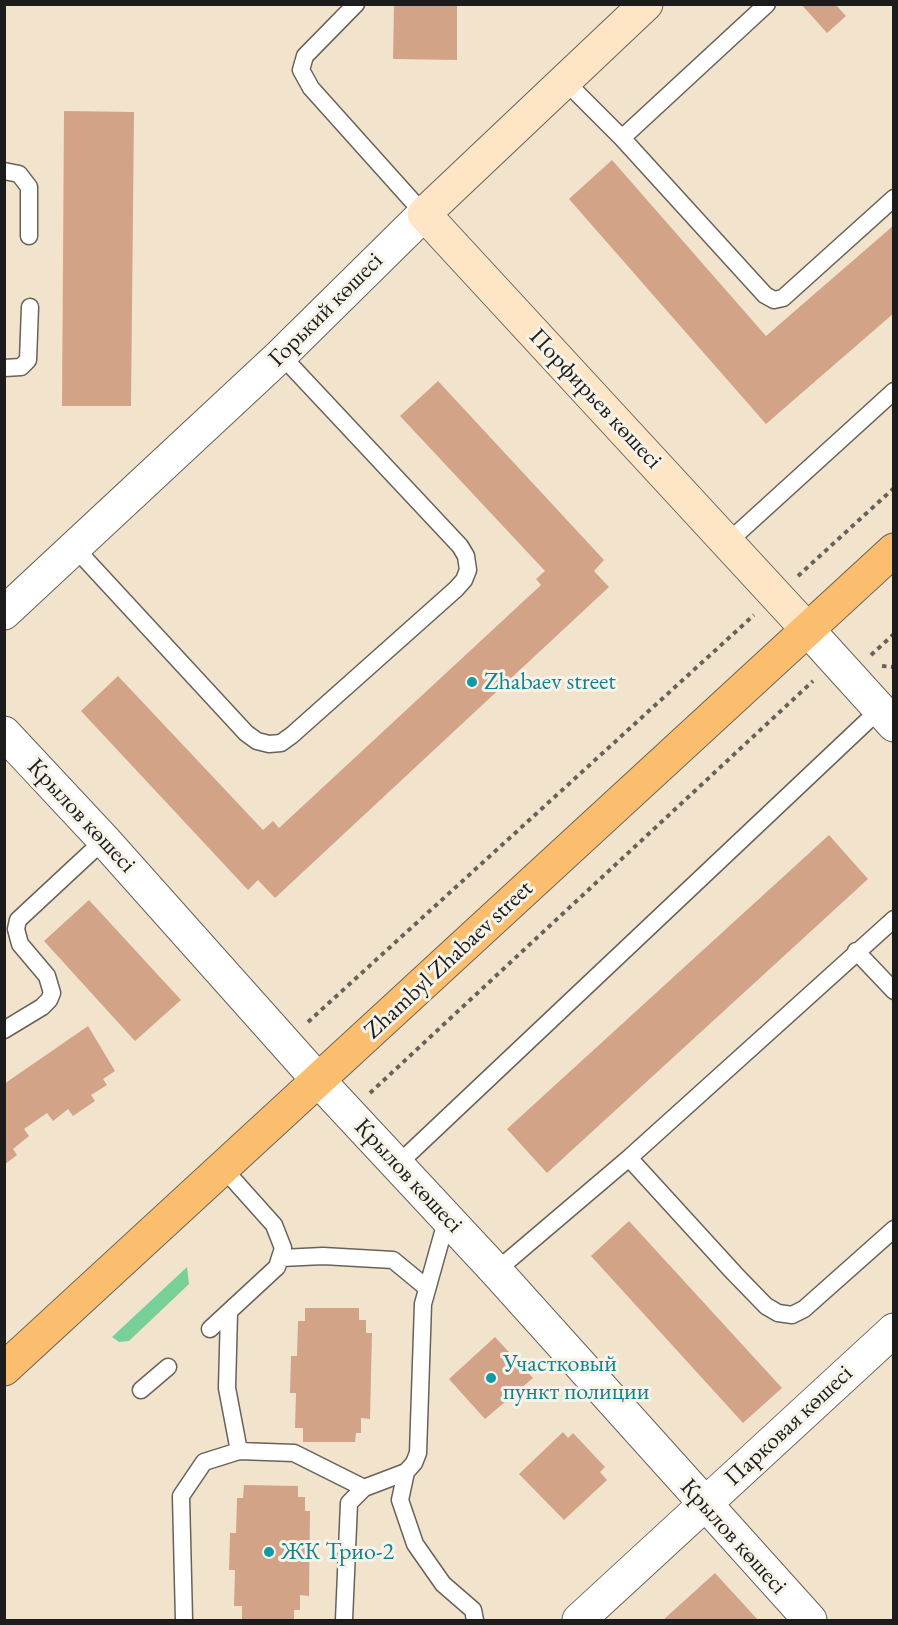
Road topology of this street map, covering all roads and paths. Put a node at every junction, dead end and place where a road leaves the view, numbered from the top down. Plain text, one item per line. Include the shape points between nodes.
1 (356, 4) edge
2 (646, 4) edge
3 (767, 4) edge
4 (565, 81) junction
5 (622, 138) junction
6 (4, 171) edge
7 (894, 198) edge
8 (423, 214) junction
9 (29, 236) dead end
10 (30, 307) dead end
11 (281, 355) junction
12 (4, 368) edge
13 (894, 391) edge
14 (894, 488) edge
15 (728, 542) junction
16 (75, 548) junction
17 (894, 550) edge
18 (776, 595) junction
19 (4, 614) edge
20 (807, 629) junction
21 (894, 634) edge
22 (868, 657) junction
23 (835, 660) junction
24 (881, 671) dead end
25 (887, 717) edge
26 (4, 733) edge
27 (104, 840) junction
28 (894, 919) edge
29 (856, 951) junction
30 (894, 991) edge
31 (4, 1030) edge
32 (285, 1043) junction
33 (319, 1081) junction
34 (349, 1113) junction
35 (629, 1158) junction
36 (397, 1165) junction
37 (223, 1168) junction
38 (447, 1218) junction
39 (894, 1229) edge
40 (281, 1258) junction
41 (496, 1271) junction
42 (427, 1288) junction
43 (229, 1313) junction
44 (210, 1329) dead end
45 (894, 1330) edge
46 (168, 1367) dead end
47 (4, 1369) edge
48 (141, 1390) dead end
49 (238, 1450) junction
50 (406, 1472) junction
51 (364, 1488) junction
52 (704, 1505) junction
53 (346, 1618) edge
54 (184, 1620) edge
55 (475, 1620) edge
56 (579, 1620) edge
57 (810, 1620) edge

1 - 8 lane, Порфирьев көшесі via 304,56 301,70 311,88
2 - 4 street, Горький көшесі
3 - 5 lane
4 - 5 lane
4 - 8 street, Горький көшесі
5 - 7 lane via 765,295 774,300 783,298
6 - 9 lane via 19,174 29,187
8 - 11 street, Горький көшесі
8 - 15 street, Порфирьев көшесі
10 - 12 lane via 28,360 21,367
11 - 16 street, Горький көшесі
11 - 16 lane via 460,546 468,570 456,589 292,735 281,743 268,744 246,733
13 - 15 lane
14 - 18 path
15 - 18 street, Порфирьев көшесі
16 - 19 street, Горький көшесі
17 - 20 main road, Zhambyl Zhabaev street
18 - 20 street, Порфирьев көшесі
18 - 32 path
20 - 23 street, Порфирьев көшесі
20 - 33 main road, Zhambyl Zhabaev street
21 - 22 path
22 - 23 path via 855,642
22 - 24 path
23 - 25 street, Порфирьев көшесі
23 - 34 path
25 - 36 lane
26 - 27 street, Крылов көшесі
27 - 31 lane via 18,920 20,944 47,976 52,993 42,1006
27 - 32 street, Крылов көшесі
28 - 29 lane
29 - 30 lane
29 - 35 lane
32 - 33 street, Крылов көшесі
33 - 34 street, Крылов көшесі
33 - 37 main road, Zhambyl Zhabaev street
34 - 36 street, Крылов көшесі
35 - 39 lane via 734,1273 778,1313 792,1315 804,1309
35 - 41 lane
36 - 38 street, Крылов көшесі
37 - 40 lane via 274,1226 283,1248
37 - 47 main road, Zhambyl Zhabaev street
38 - 41 street, Крылов көшесі
38 - 42 lane
40 - 42 lane via 393,1260
40 - 43 lane via 278,1267
41 - 52 street, Крылов көшесі
42 - 50 lane via 422,1322 418,1453
43 - 44 lane
43 - 49 lane via 227,1388
45 - 52 street, Парковая көшесі
46 - 48 lane
49 - 51 lane via 294,1453
49 - 54 lane via 204,1462 181,1496
50 - 51 lane
50 - 55 lane via 400,1500 415,1544 443,1584 473,1610
51 - 53 lane via 354,1496 347,1511
52 - 56 street, Парковая көшесі
52 - 57 street, Крылов көшесі

